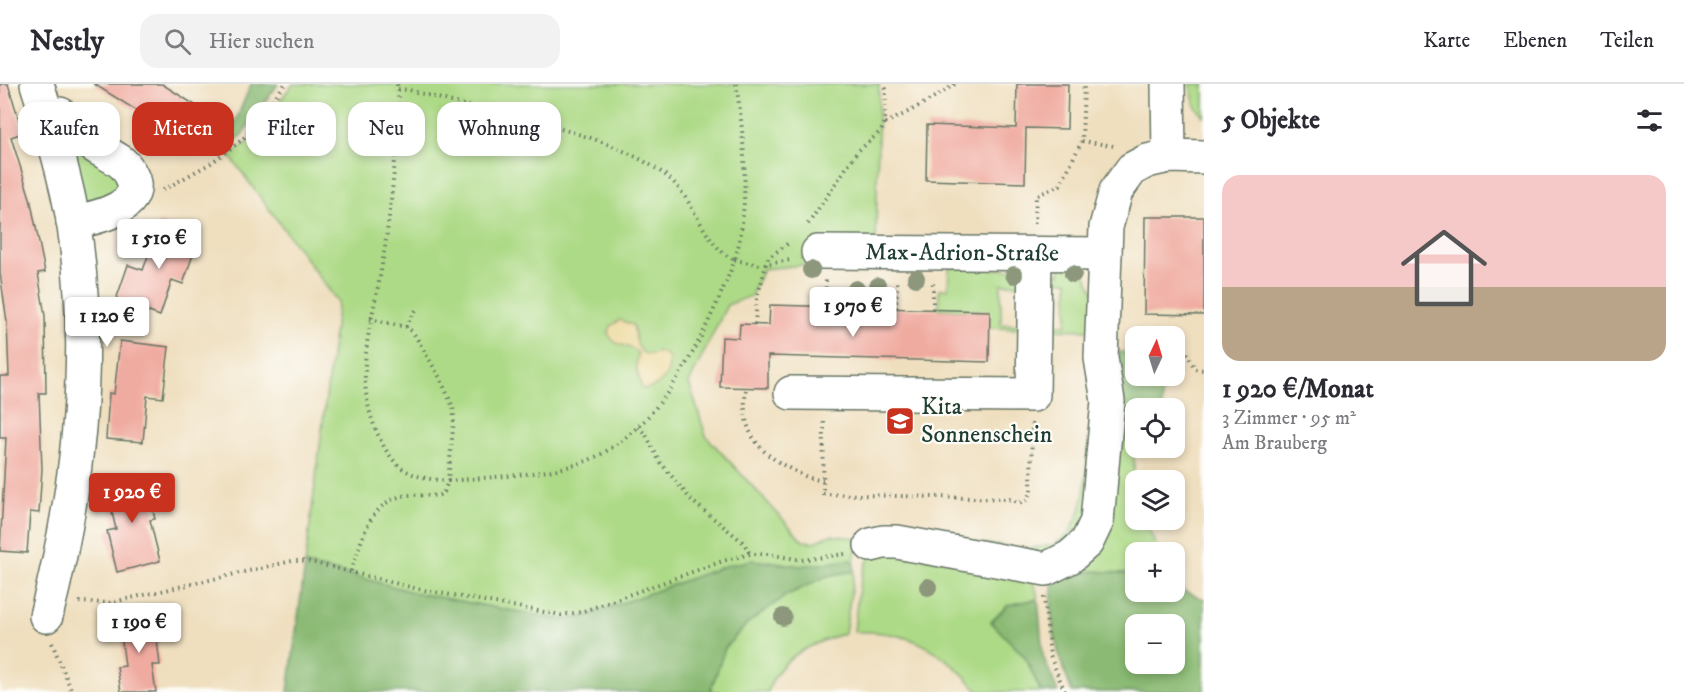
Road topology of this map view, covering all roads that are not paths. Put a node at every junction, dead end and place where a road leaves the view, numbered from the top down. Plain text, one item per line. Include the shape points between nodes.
1 (37, 84) edge
2 (1168, 84) edge
3 (43, 102) edge
4 (57, 156) edge
5 (111, 156) edge
6 (1169, 156) junction
7 (1204, 157) edge
8 (73, 222) junction
9 (805, 240) road end
10 (1035, 254) junction
11 (1105, 254) junction
12 (791, 393) dead end
13 (871, 545) road end
14 (57, 614) road end

1 - 3 street
2 - 6 street
4 - 8 street
5 - 8 street via 121,162 133,180 133,192 126,204 110,214
6 - 7 street
6 - 11 street via 1132,169 1116,191 1106,226
8 - 14 street via 83,366 78,445 61,556
9 - 10 street, Max-Adrion-Straße
10 - 11 street, Max-Adrion-Straße
10 - 12 street via 1033,396
11 - 13 street via 1101,358 1108,401 1097,521 1087,542 1070,557 1046,569 897,542

